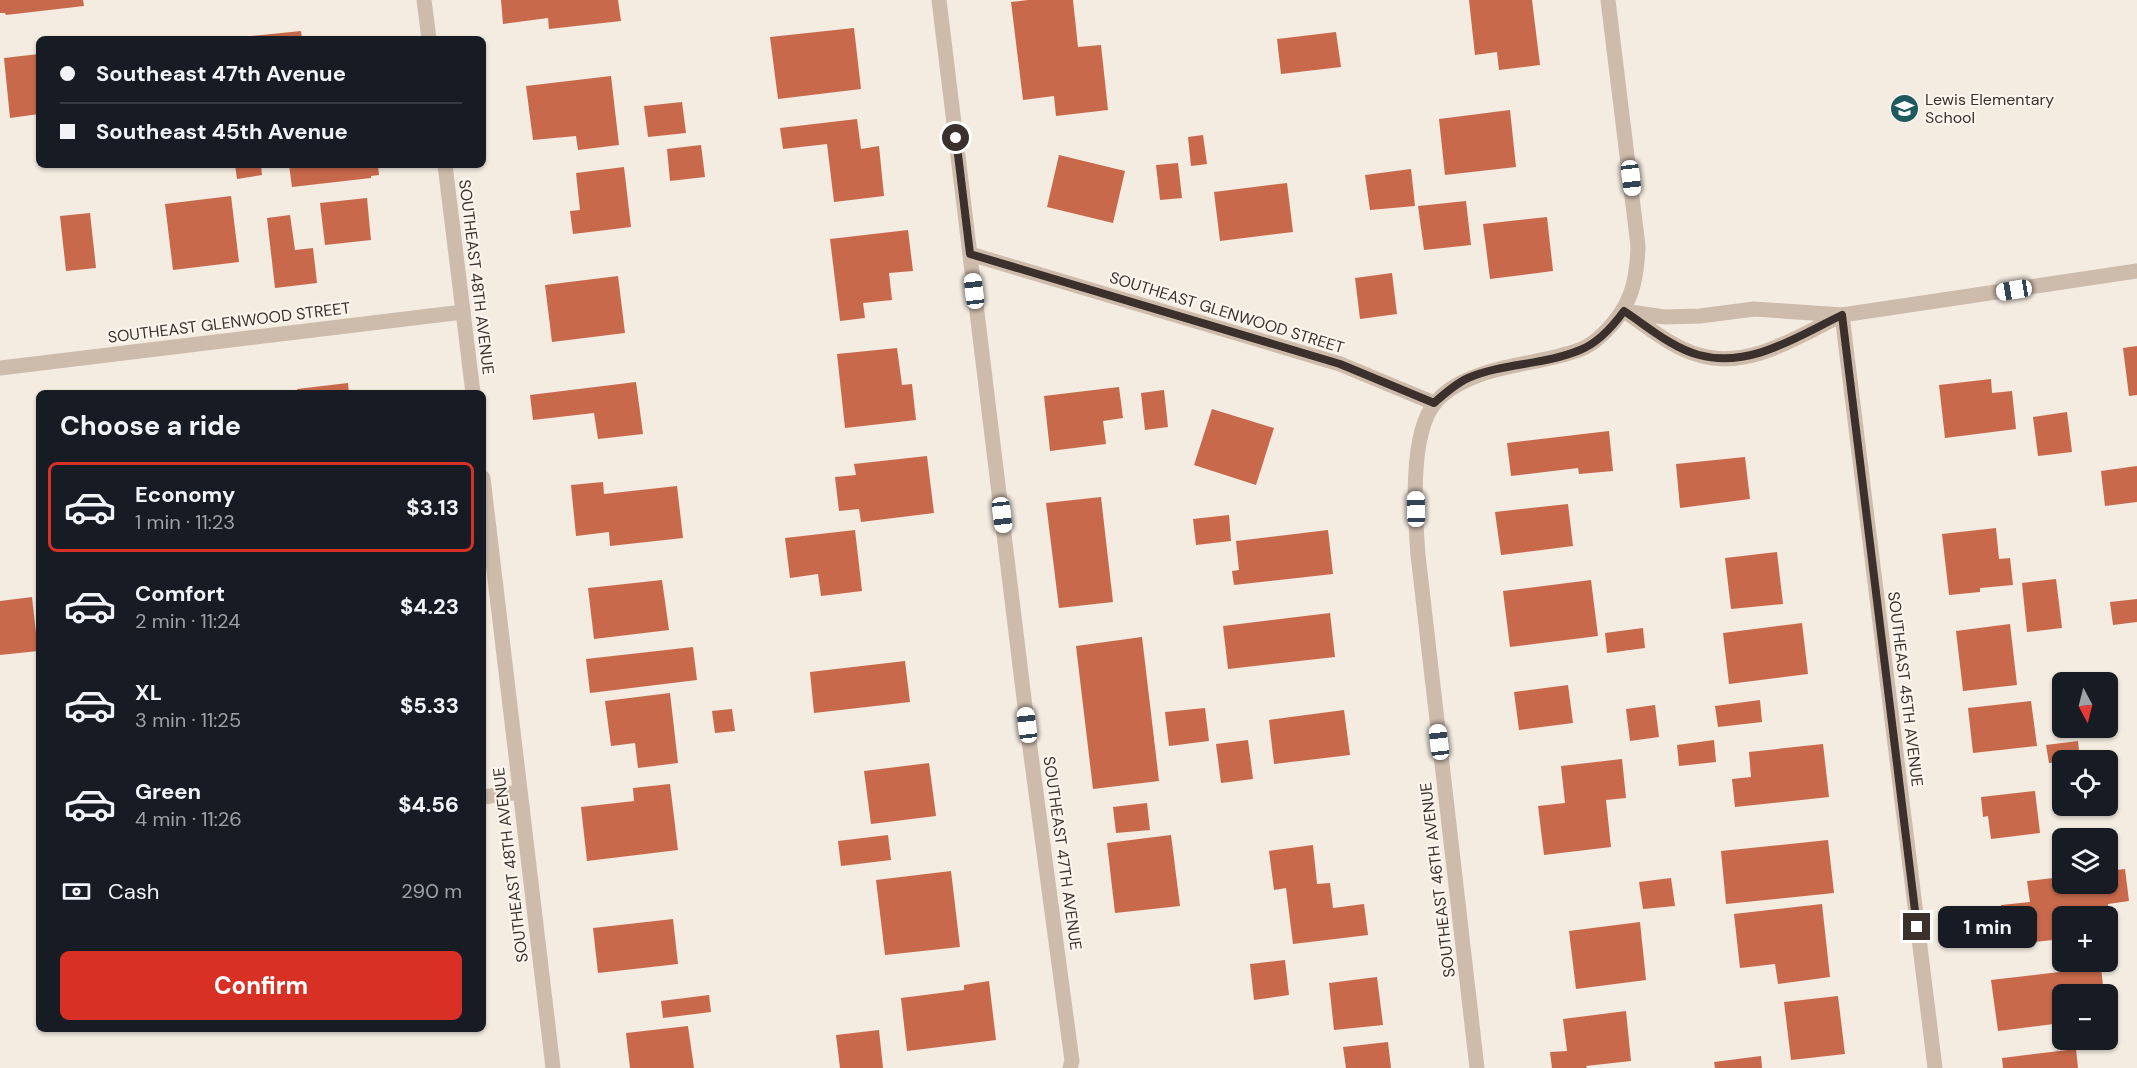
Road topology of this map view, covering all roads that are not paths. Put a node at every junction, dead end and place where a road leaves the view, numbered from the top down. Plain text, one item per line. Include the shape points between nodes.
1 (424, 0) edge
2 (939, 0) edge
3 (1608, 0) edge
4 (429, 36) edge
5 (445, 168) edge
6 (970, 254) junction
7 (2137, 271) edge
8 (1624, 311) junction
9 (463, 312) junction
10 (1842, 315) junction
11 (0, 368) edge
12 (473, 390) edge
13 (1434, 403) junction
14 (486, 503) edge
15 (520, 792) junction
16 (486, 796) edge
17 (553, 1068) edge
18 (1070, 1068) edge
19 (1477, 1068) edge
20 (1935, 1068) edge

1 - 4 street
2 - 6 street, SOUTHEAST 47TH AVENUE
3 - 8 street via 1638,246 1632,290
5 - 9 street, SOUTHEAST 48TH AVENUE
6 - 13 street, SOUTHEAST GLENWOOD STREET via 1340,364
6 - 18 street, SOUTHEAST 47TH AVENUE
7 - 10 street
8 - 10 street via 1664,317 1754,309
8 - 10 street via 1677,345 1699,355 1727,359 1760,354
8 - 13 street via 1599,338 1581,350 1466,379
9 - 11 street, SOUTHEAST GLENWOOD STREET
9 - 12 street, SOUTHEAST 48TH AVENUE
10 - 20 street, SOUTHEAST 45TH AVENUE
13 - 19 street, SOUTHEAST 46TH AVENUE via 1419,445 1416,524
14 - 15 street, SOUTHEAST 48TH AVENUE
15 - 16 street
15 - 17 street, SOUTHEAST 48TH AVENUE

